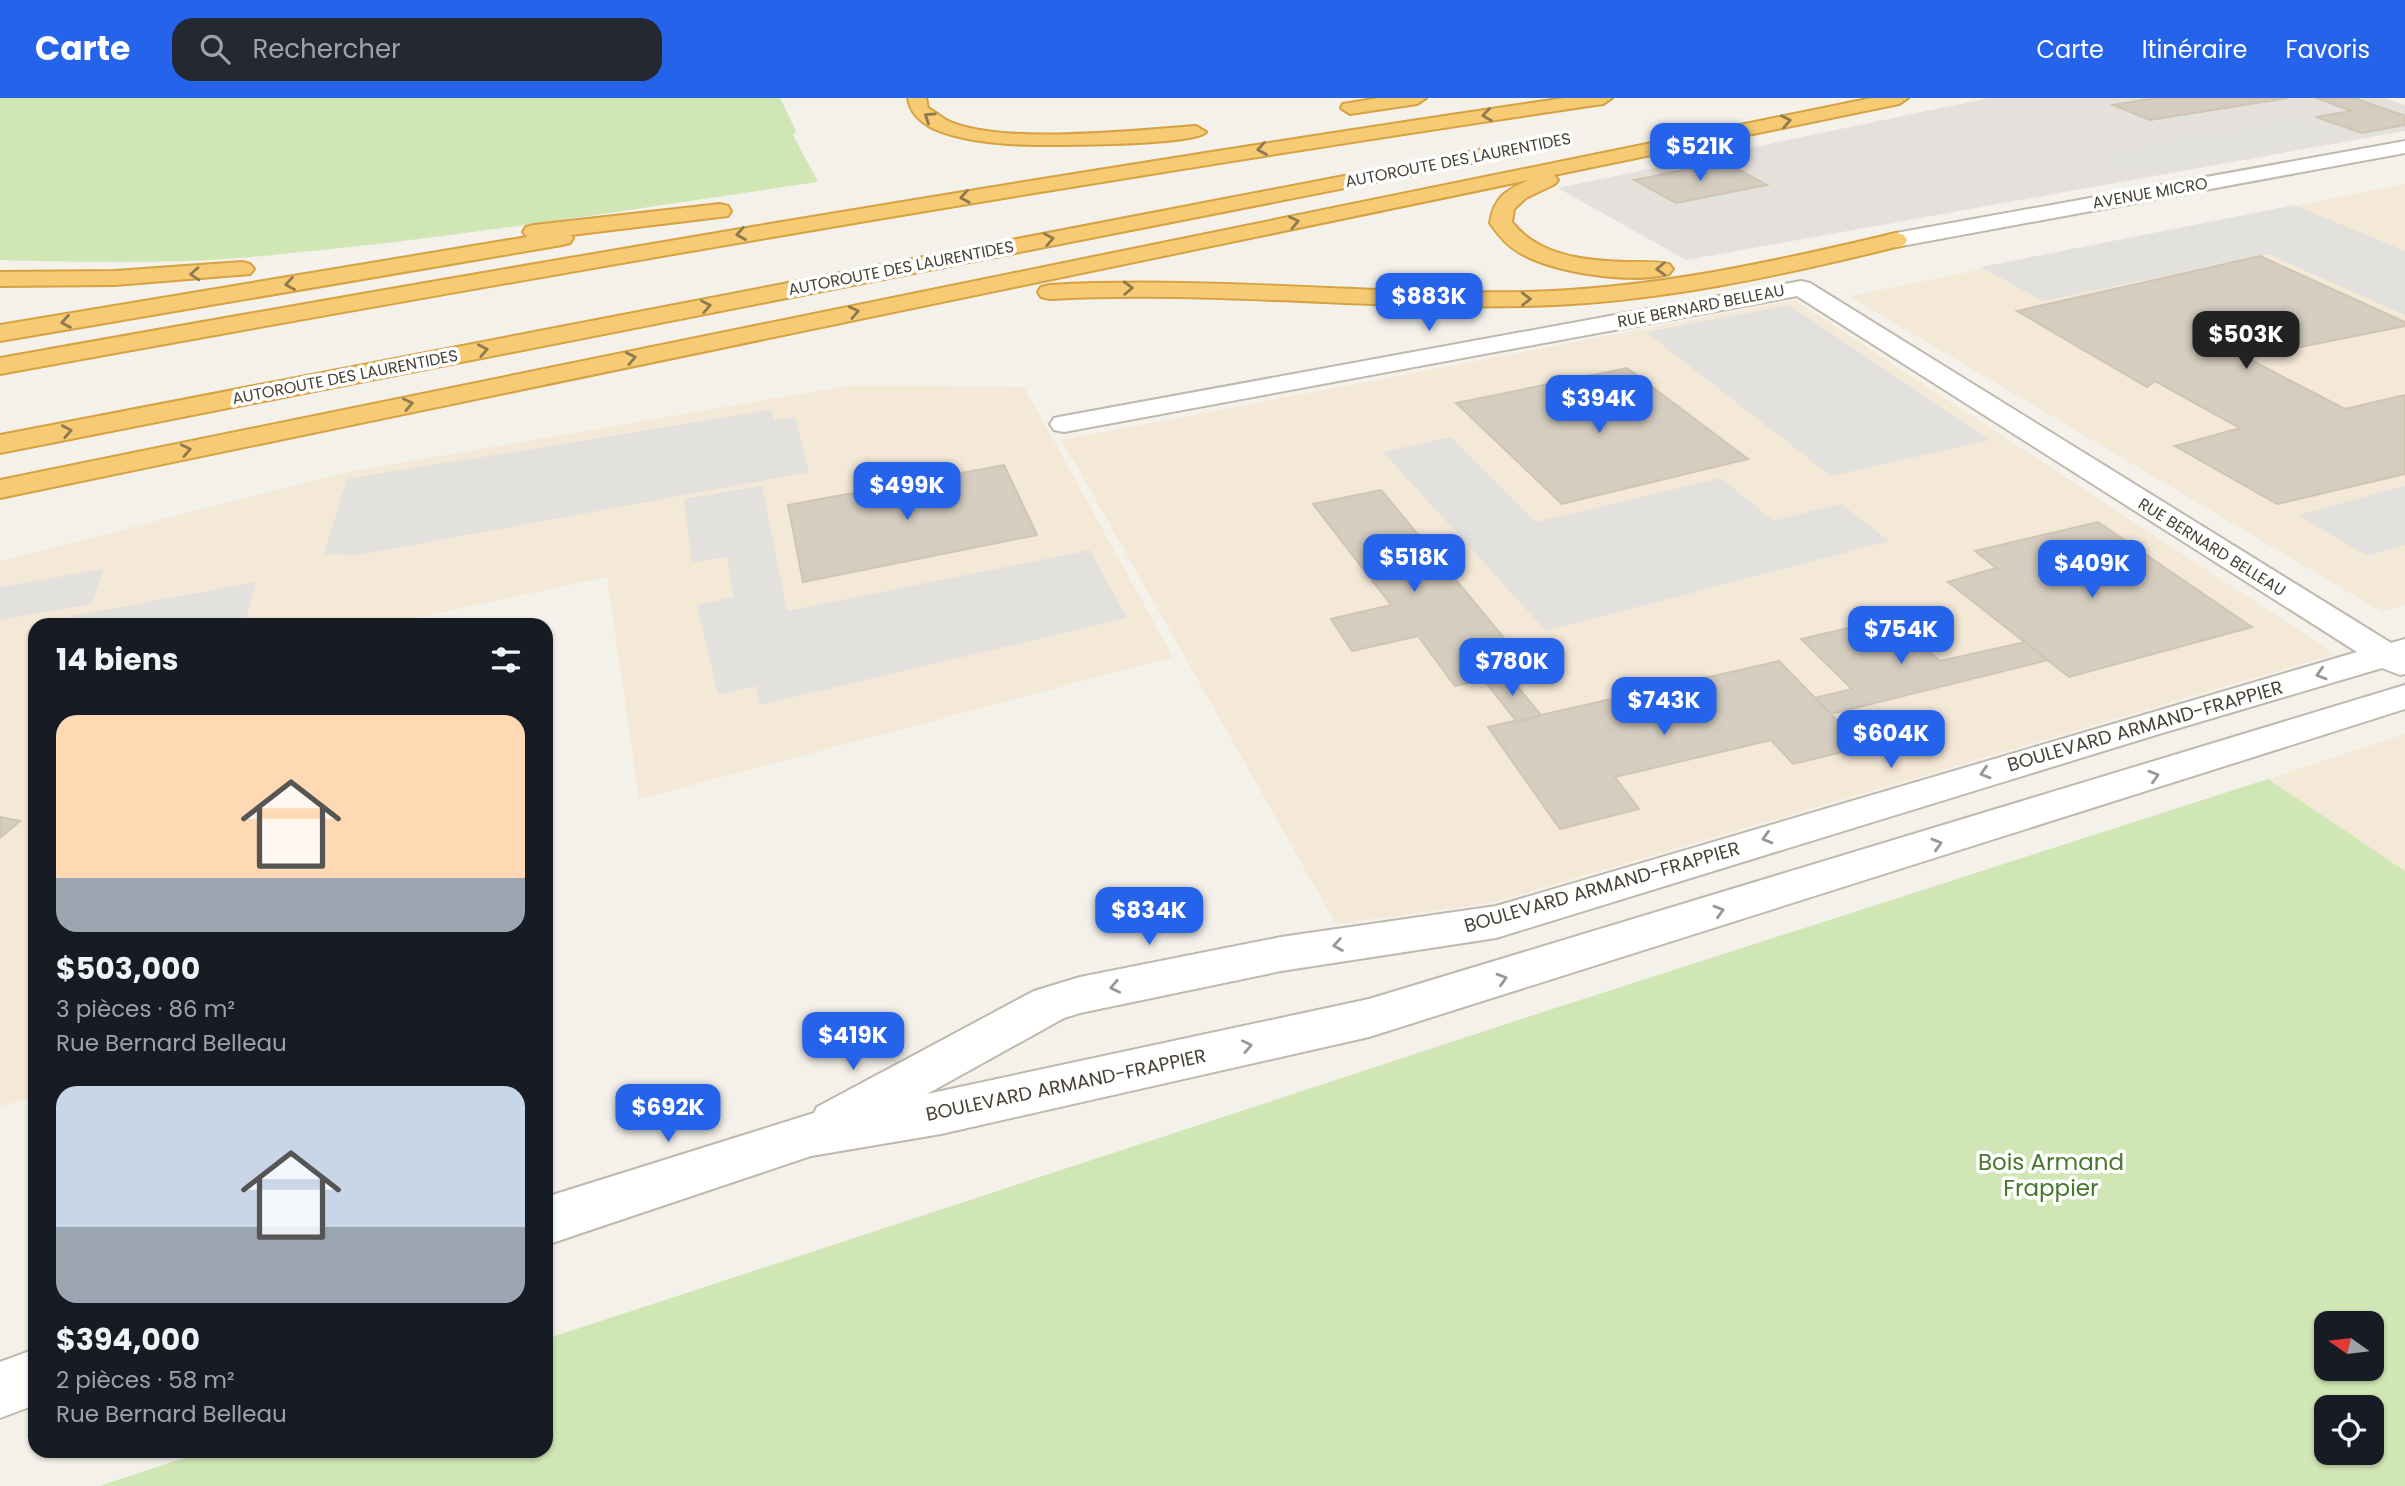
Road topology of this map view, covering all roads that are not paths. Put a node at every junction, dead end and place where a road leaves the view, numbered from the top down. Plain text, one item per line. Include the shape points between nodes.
1 (917, 98) edge
2 (1417, 98) edge
3 (1603, 98) edge
4 (1804, 98) edge
5 (1899, 98) edge
6 (1330, 112) dead end
7 (1715, 124) junction
8 (1576, 137) dead end
9 (2405, 147) edge
10 (1041, 158) dead end
11 (747, 206) dead end
12 (720, 211) junction
13 (1896, 240) junction
14 (0, 279) edge
15 (927, 297) junction
16 (0, 333) edge
17 (0, 366) edge
18 (1064, 424) dead end
19 (0, 444) edge
20 (119, 464) junction
21 (0, 489) edge
22 (0, 496) edge
23 (2400, 667) edge
24 (811, 1135) junction
25 (553, 1219) edge
26 (28, 1380) edge
27 (0, 1390) edge

10 -> 1 highway via 1203,131 1058,139 985,135 930,119 917,106
2 - 6 highway
3 -> 17 highway, AUTOROUTE DES LAURENTIDES via 844,217
4 - 7 highway
7 -> 5 highway
13 -> 7 highway via 1700,267 1630,269 1587,265 1539,252 1513,238 1501,223 1503,206 1534,185
15 -> 7 highway
19 -> 8 highway, AUTOROUTE DES LAURENTIDES
9 - 13 street, AVENUE MICRO
11 - 12 highway
12 -> 14 highway via 233,270 92,279
12 -> 16 highway
15 -> 13 highway via 1170,287 1468,299 1583,296 1726,279
20 -> 15 highway
18 - 23 street, RUE BERNARD BELLEAU via 1801,288
20 - 21 highway
20 - 22 highway
24 -> 23 street, BOULEVARD ARMAND-FRAPPIER via 941,1113 1369,1018 1512,976
23 -> 24 street, BOULEVARD ARMAND-FRAPPIER via 2133,729 1496,922 1281,954 1080,995 1051,1004
24 - 25 street, BOULEVARD ARMAND-FRAPPIER
26 - 27 street

